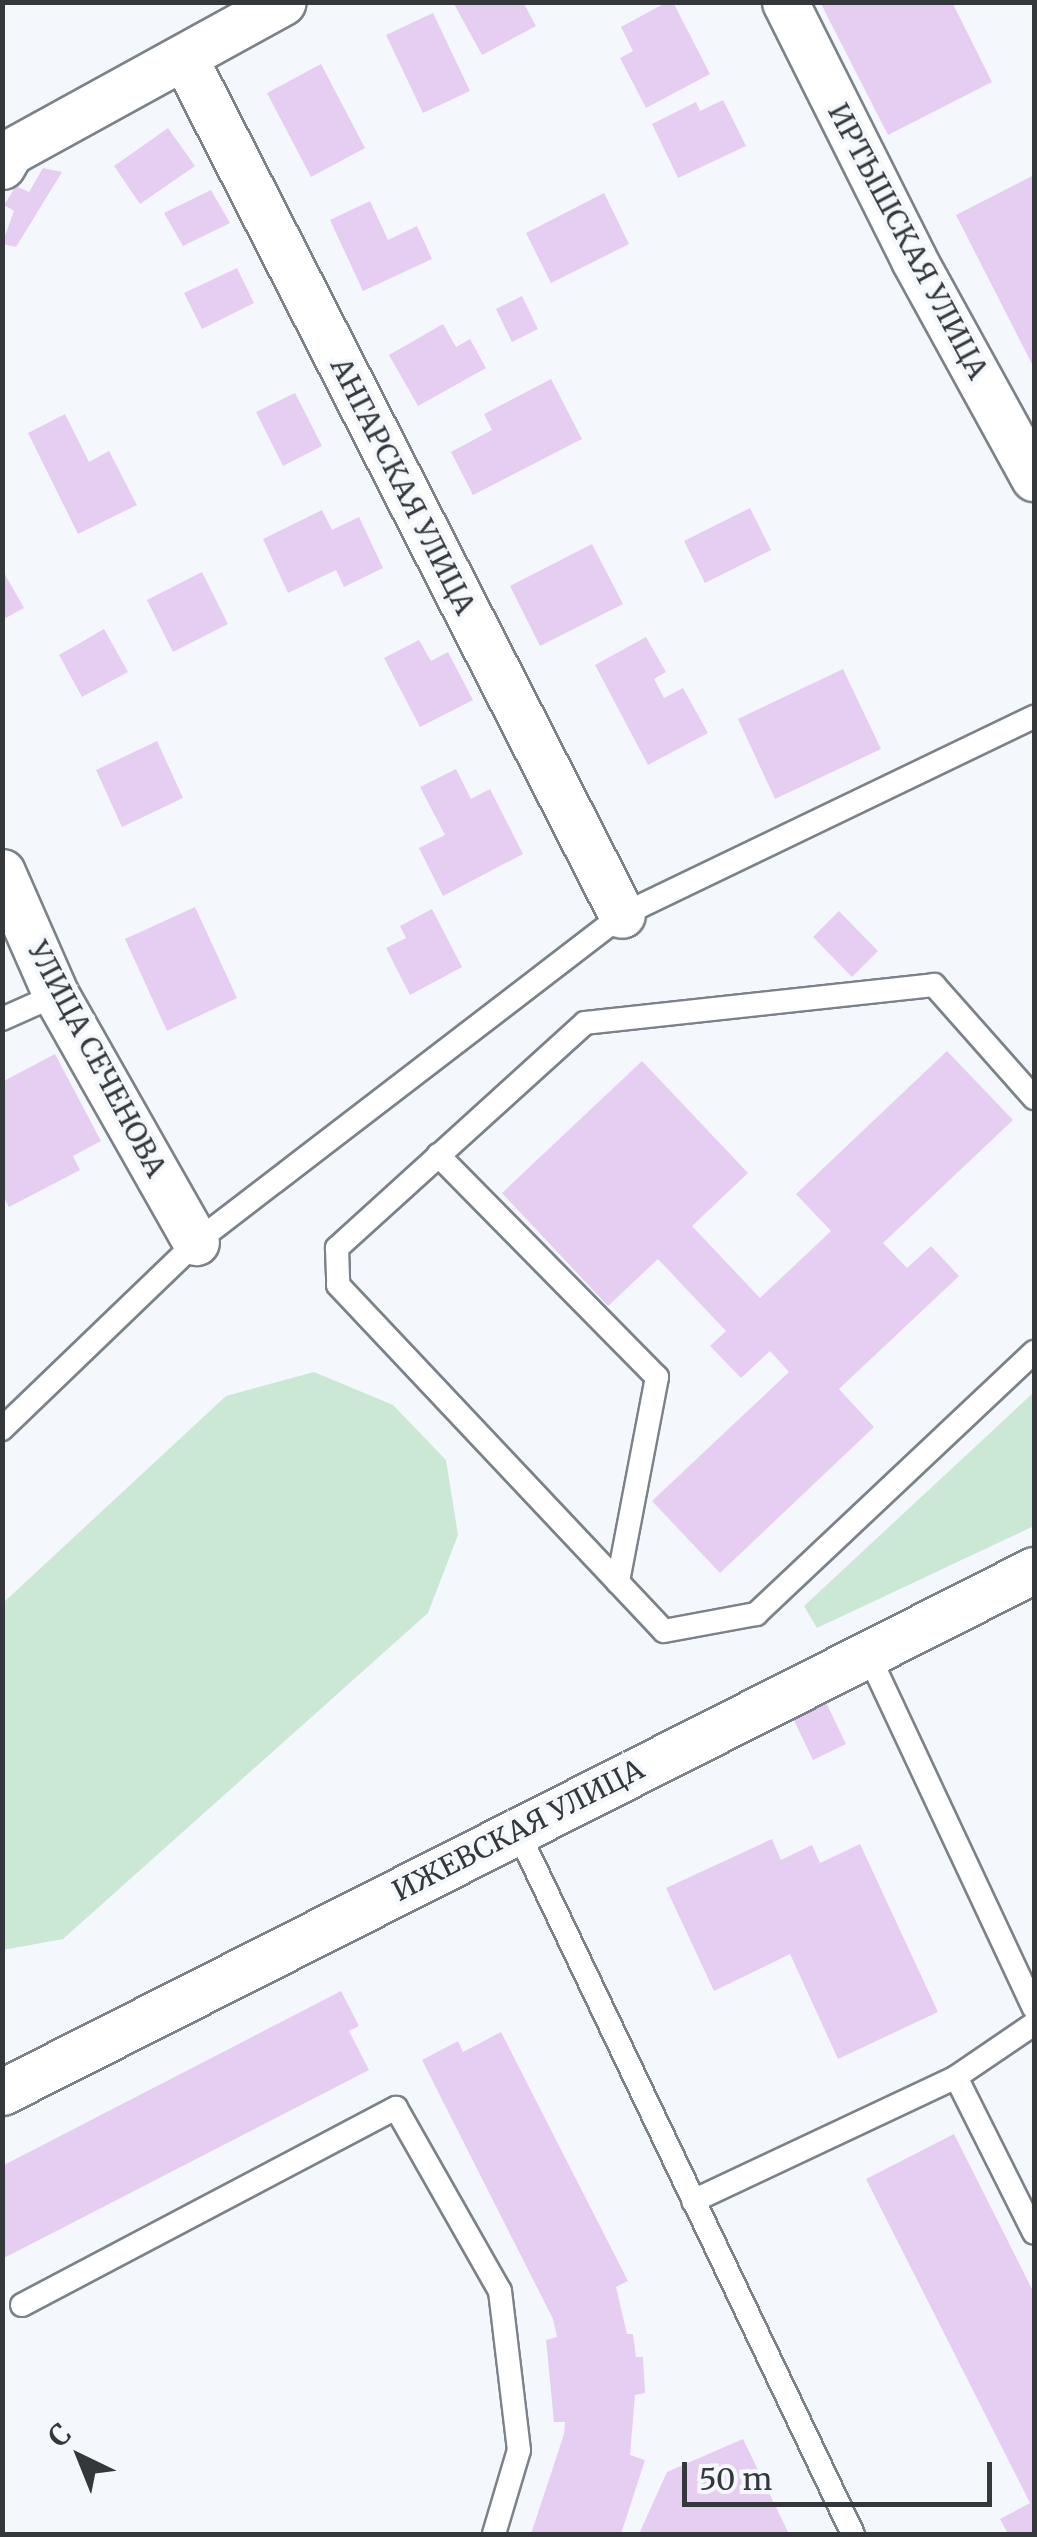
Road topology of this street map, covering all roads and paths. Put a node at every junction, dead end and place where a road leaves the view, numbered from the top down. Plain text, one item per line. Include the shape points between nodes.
1 (284, 2) edge
2 (784, 2) edge
3 (184, 57) junction
4 (2, 166) edge
5 (1034, 478) edge
6 (1034, 718) edge
7 (2, 872) edge
8 (622, 915) junction
9 (56, 995) junction
10 (2, 1019) edge
11 (1034, 1098) edge
12 (438, 1155) junction
13 (196, 1242) junction
14 (1034, 1352) edge
15 (2, 1430) edge
16 (1034, 1570) edge
17 (618, 1582) junction
18 (868, 1654) junction
19 (517, 1830) junction
20 (1034, 2008) edge
21 (1034, 2024) edge
22 (956, 2077) junction
23 (2, 2092) edge
24 (693, 2201) junction
25 (1034, 2233) edge
26 (22, 2305) dead end
27 (494, 2534) edge
28 (853, 2534) edge

1 - 3 street
2 - 5 street, ИРТЫШСКАЯ УЛИЦА
3 - 4 street via 10,152
3 - 8 street, АНГАРСКАЯ УЛИЦА
6 - 8 lane
7 - 9 street, УЛИЦА СЕЧЕНОВА
8 - 13 lane
9 - 10 lane
9 - 13 street, УЛИЦА СЕЧЕНОВА
11 - 12 lane via 934,985 585,1023
12 - 17 lane via 657,1377
12 - 17 lane via 337,1248 338,1286
13 - 15 lane
14 - 17 lane via 756,1614 664,1631
16 - 18 street, ИЖЕВСКАЯ УЛИЦА
18 - 19 street, ИЖЕВСКАЯ УЛИЦА
18 - 20 lane
19 - 23 street, ИЖЕВСКАЯ УЛИЦА
19 - 24 lane
21 - 22 lane
22 - 24 lane
22 - 25 lane
24 - 28 lane
26 - 27 lane via 396,2108 500,2291 520,2450

